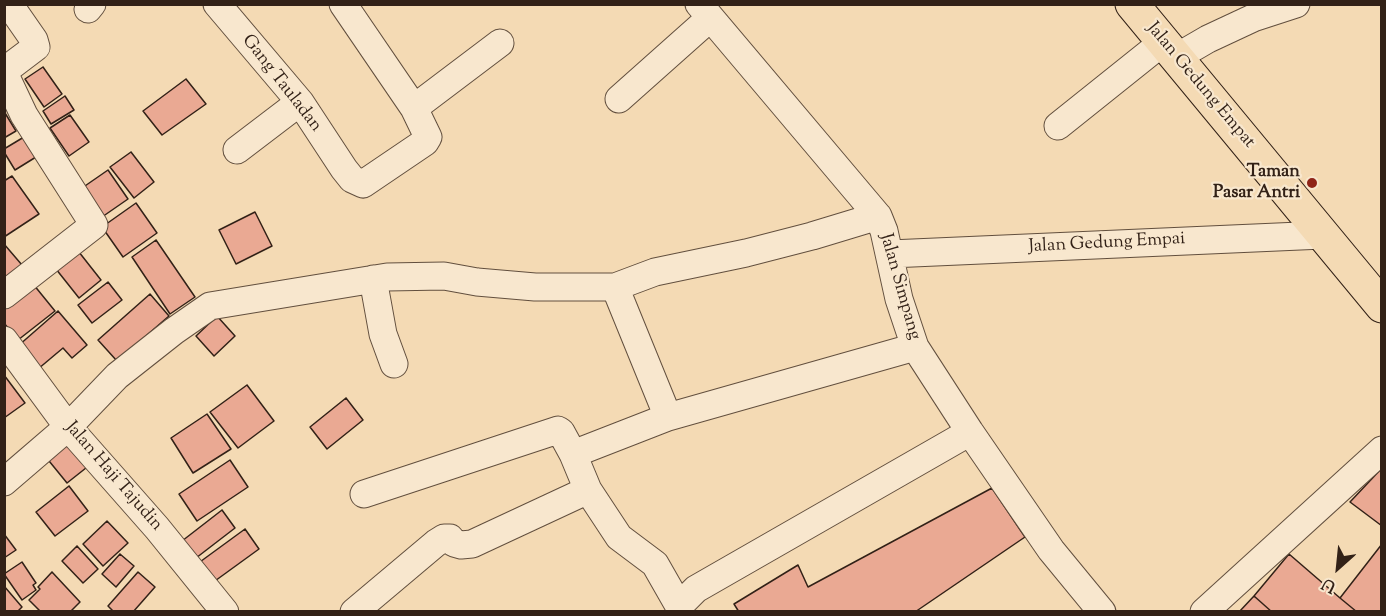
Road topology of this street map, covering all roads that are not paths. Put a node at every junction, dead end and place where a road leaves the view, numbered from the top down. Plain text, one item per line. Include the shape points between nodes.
1 (9, 4) edge
2 (343, 4) edge
3 (1132, 4) edge
4 (1296, 4) edge
5 (220, 7) edge
6 (704, 11) edge
7 (500, 43) dead end
8 (1170, 50) junction
9 (619, 99) dead end
10 (300, 102) junction
11 (414, 108) junction
12 (1058, 126) dead end
13 (237, 150) dead end
14 (878, 216) junction
15 (1331, 244) junction
16 (890, 254) junction
17 (1382, 264) edge
18 (373, 279) junction
19 (615, 287) junction
20 (4, 295) edge
21 (1382, 306) edge
22 (4, 340) edge
23 (915, 347) junction
24 (394, 364) dead end
25 (668, 417) junction
26 (68, 427) junction
27 (970, 432) junction
28 (1382, 450) edge
29 (573, 454) junction
30 (4, 482) edge
31 (588, 490) junction
32 (364, 494) dead end
33 (679, 609) edge
34 (225, 612) edge
35 (354, 612) edge
36 (1102, 612) edge
37 (1204, 612) edge

1 - 20 street via 36,46 7,69 7,79 24,115 94,225
2 - 11 street
3 - 8 main road, Jalan Gedung Empat
4 - 8 street
5 - 10 street, Gang Tauladan
6 - 9 street
6 - 14 street, Jalan Simpang
7 - 11 street
8 - 12 street
8 - 15 main road, Jalan Gedung Empat
10 - 11 street, Gang Tauladan via 344,170 363,184 425,142 428,137
10 - 13 street
14 - 16 street, Jalan Simpang
14 - 19 street via 779,244 655,272
15 - 16 street, Jalan Gedung Empai
15 - 17 main road
15 - 21 main road, Jalan Gedung Empat
16 - 23 street, Jalan Simpang
18 - 19 street via 444,276 535,287
18 - 24 street via 383,334
18 - 26 street via 210,306 117,376
19 - 25 street
22 - 26 street, Jalan Haji Tajudin
23 - 25 street
23 - 27 street, Jalan Simpang
25 - 29 street
26 - 30 street
26 - 34 street, Jalan Haji Tajudin
27 - 33 street via 696,589
27 - 36 street, Jalan Simpang via 1051,550
28 - 37 street
29 - 31 street
29 - 32 street via 558,430
31 - 33 street via 619,537 655,564
31 - 35 street via 472,544 461,545 444,538

